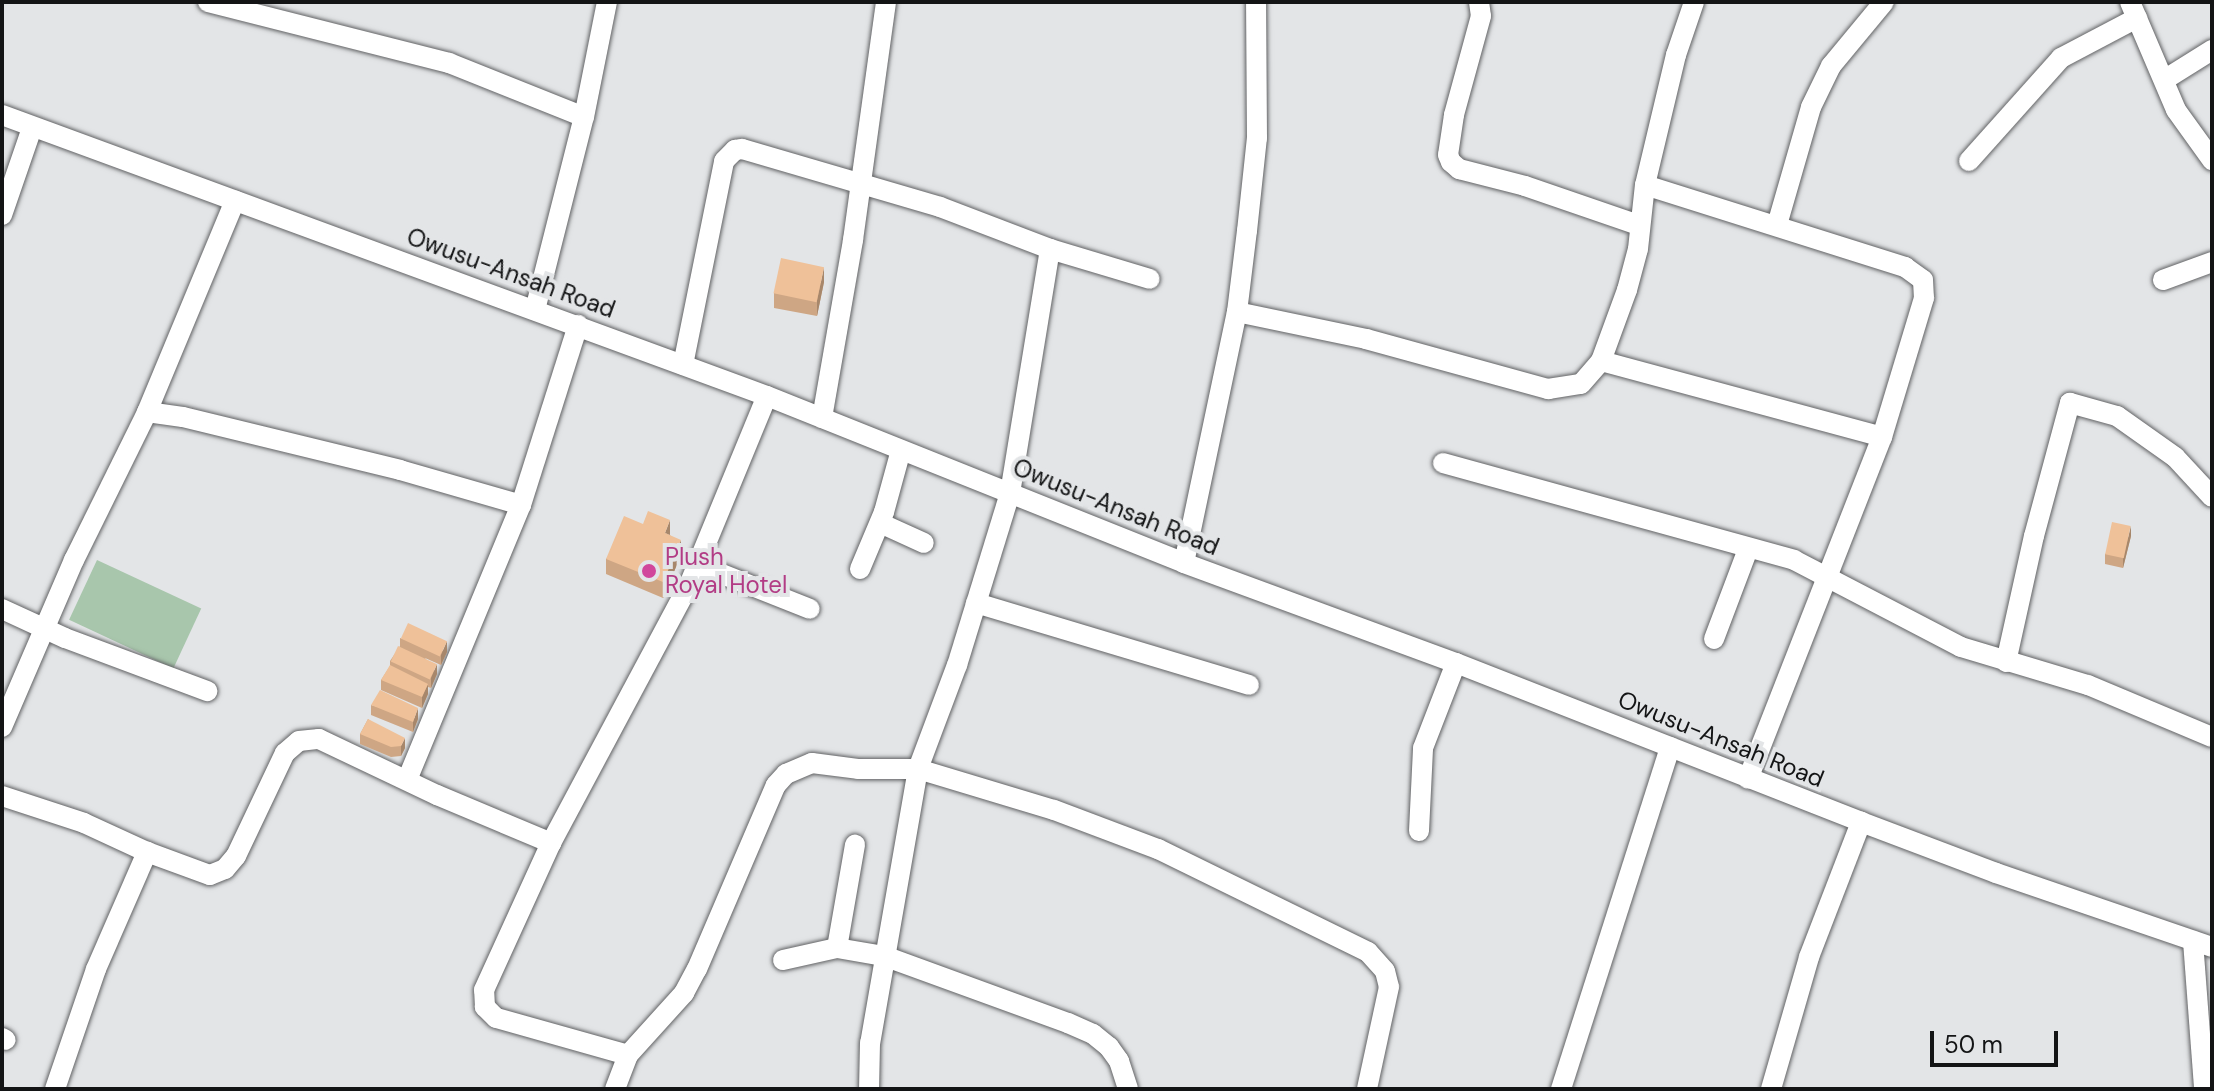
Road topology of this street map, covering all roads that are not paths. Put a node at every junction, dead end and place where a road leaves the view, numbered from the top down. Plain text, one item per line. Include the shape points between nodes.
1 (208, 2) edge
2 (607, 2) edge
3 (886, 2) edge
4 (1256, 2) edge
5 (1479, 2) edge
6 (1694, 2) edge
7 (1884, 2) edge
8 (2134, 10) edge
9 (2212, 50) edge
10 (2164, 80) junction
11 (2, 115) edge
12 (584, 117) junction
13 (32, 128) junction
14 (2212, 160) edge
15 (1969, 161) dead end
16 (861, 182) junction
17 (1645, 185) junction
18 (235, 201) junction
19 (2, 215) edge
20 (1638, 225) junction
21 (1777, 225) junction
22 (1050, 249) junction
23 (2212, 262) edge
24 (1150, 279) dead end
25 (2163, 280) dead end
26 (535, 310) junction
27 (1237, 312) junction
28 (578, 325) junction
29 (1601, 361) junction
30 (683, 365) junction
31 (767, 396) junction
32 (147, 412) junction
33 (822, 418) junction
34 (1882, 437) junction
35 (901, 450) junction
36 (1443, 463) dead end
37 (1010, 493) junction
38 (2212, 497) edge
39 (521, 505) junction
40 (880, 523) junction
41 (924, 543) dead end
42 (1748, 549) junction
43 (1184, 563) junction
44 (699, 565) junction
45 (860, 569) dead end
46 (1824, 576) junction
47 (976, 603) junction
48 (2, 609) edge
49 (810, 609) dead end
50 (46, 627) junction
51 (1714, 639) dead end
52 (2006, 662) junction
53 (1456, 663) junction
54 (1249, 685) dead end
55 (207, 691) dead end
56 (2, 727) edge
57 (2212, 737) edge
58 (1670, 747) junction
59 (918, 769) junction
60 (1748, 779) junction
61 (407, 780) junction
62 (2, 796) edge
63 (1861, 822) junction
64 (1419, 831) dead end
65 (551, 843) junction
66 (855, 845) dead end
67 (147, 852) junction
68 (2202, 944) edge
69 (837, 948) junction
70 (884, 956) junction
71 (783, 960) dead end
72 (628, 1055) junction
73 (55, 1089) edge
74 (615, 1089) edge
75 (869, 1089) edge
76 (1128, 1089) edge
77 (1367, 1089) edge
78 (1561, 1089) edge
79 (1771, 1089) edge
80 (2204, 1089) edge

1 - 12 street via 449,63
2 - 12 street
3 - 16 street
4 - 27 street via 1257,138
5 - 20 street via 1481,16 1454,115 1451,162 1459,169
6 - 17 street
7 - 21 street via 1831,66 1811,107
8 - 10 street
8 - 15 street via 2061,58
9 - 10 street
10 - 14 street via 2176,110
11 - 13 street, Owusu-Ansah Road
12 - 26 street
13 - 18 street, Owusu-Ansah Road
13 - 19 street
16 - 22 street
16 - 30 street via 742,149 728,155
16 - 33 street
17 - 20 street
17 - 21 street
18 - 26 street, Owusu-Ansah Road
18 - 32 street
20 - 29 street via 1634,263
21 - 34 street via 1905,267 1923,280 1924,298
22 - 24 street
22 - 37 street
23 - 25 street
26 - 28 street, Owusu-Ansah Road
27 - 29 street via 1366,339 1548,389 1581,384
27 - 43 street
28 - 30 street, Owusu-Ansah Road
28 - 39 street
29 - 34 street
30 - 31 street, Owusu-Ansah Road
31 - 33 street, Owusu-Ansah Road
31 - 44 street
32 - 39 street via 400,470
32 - 50 street
33 - 35 street, Owusu-Ansah Road
34 - 46 street
35 - 37 street, Owusu-Ansah Road
35 - 40 street
36 - 42 street
37 - 43 street, Owusu-Ansah Road
37 - 47 street
38 - 52 street via 2175,457 2117,416 2070,403
39 - 61 street
40 - 41 street
40 - 45 street
42 - 46 street via 1794,560
42 - 51 street
43 - 53 street, Owusu-Ansah Road
44 - 49 street
44 - 65 street
46 - 52 street via 1961,647
46 - 60 street
47 - 54 street
47 - 59 street
48 - 50 street
50 - 55 street
50 - 56 street
52 - 57 street via 2088,685
53 - 58 street, Owusu-Ansah Road
53 - 64 street via 1423,748
58 - 60 street, Owusu-Ansah Road
58 - 78 street
59 - 70 street
59 - 72 street via 812,763 786,774 776,785 691,981
59 - 77 street via 1054,810 1158,849 1368,952 1385,971 1389,987
60 - 63 street, Owusu-Ansah Road
61 - 65 street
61 - 67 street via 319,739 299,741 285,753 225,869 210,875
62 - 67 street via 84,823
63 - 68 street, Owusu-Ansah Road
63 - 79 street via 1809,957
65 - 72 street via 484,990 485,1007 496,1018
66 - 69 street
67 - 73 street via 96,969
68 - 80 street
69 - 70 street
69 - 71 street
70 - 75 street via 870,1043
70 - 76 street via 1093,1034 1119,1061
72 - 74 street

